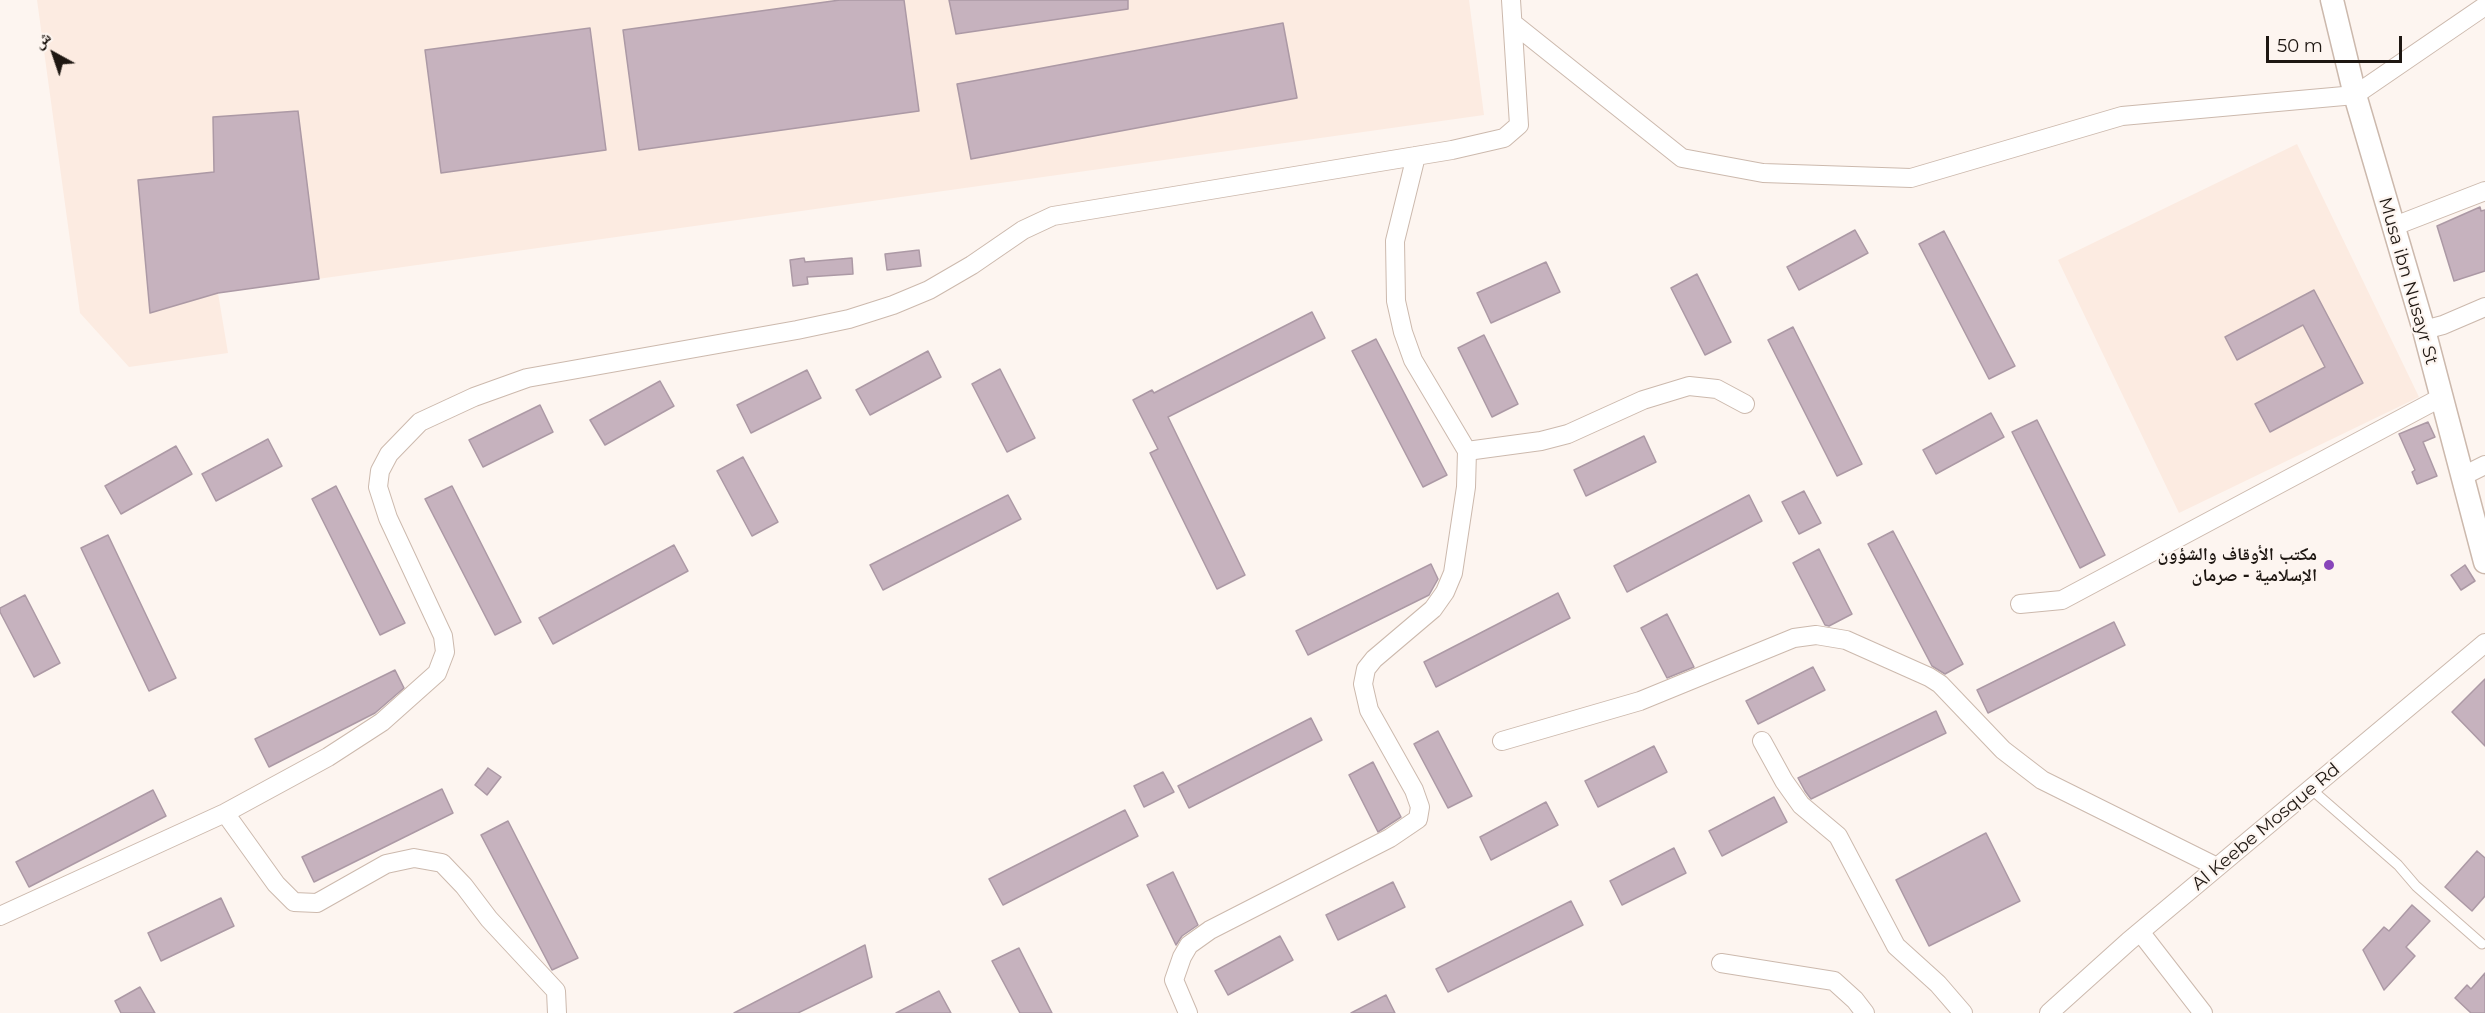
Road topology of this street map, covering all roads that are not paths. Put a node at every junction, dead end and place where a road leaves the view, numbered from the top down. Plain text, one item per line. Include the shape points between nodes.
1 (1511, 0) edge
2 (2331, 0) edge
3 (2485, 6) edge
4 (1514, 24) junction
5 (2355, 95) junction
6 (1416, 156) junction
7 (2485, 191) edge
8 (2392, 227) junction
9 (2485, 307) edge
10 (2424, 330) junction
11 (2442, 397) junction
12 (1746, 404) dead end
13 (1467, 451) junction
14 (2485, 465) edge
15 (2463, 476) junction
16 (2485, 562) edge
17 (2020, 604) dead end
18 (2485, 643) edge
19 (1502, 741) dead end
20 (1762, 741) dead end
21 (2312, 790) junction
22 (225, 813) junction
23 (2217, 867) junction
24 (0, 916) edge
25 (2140, 933) junction
26 (2482, 944) dead end
27 (1721, 963) dead end
28 (557, 1013) edge
29 (1188, 1013) edge
30 (1865, 1013) edge
31 (1963, 1013) edge
32 (2049, 1013) edge
33 (2203, 1013) edge

1 - 4 street
2 - 5 street, Musa ibn Nusayr St
3 - 5 street
4 - 5 street via 1682,158 1763,173 1911,178 2122,116
4 - 6 street via 1519,125 1504,138
5 - 8 street, Musa ibn Nusayr St
6 - 13 street via 1395,241 1396,301 1413,360
6 - 22 street via 1053,216 1023,230 929,290 893,305 849,319 527,378 420,422 389,454 380,471 378,487 388,518 443,636 445,652 437,673 382,722 328,757
7 - 8 street
8 - 10 street, Musa ibn Nusayr St
9 - 10 street
10 - 11 street, Musa ibn Nusayr St
11 - 15 street, Musa ibn Nusayr St
11 - 17 street via 2062,600
12 - 13 street via 1717,388 1689,386 1643,400 1568,434
13 - 29 street via 1467,487 1453,573 1445,592 1432,609 1374,659 1366,669 1363,684 1368,710 1414,790 1418,819 1390,838 1210,930 1189,945 1174,980
14 - 15 street
15 - 16 street, Musa ibn Nusayr St
18 - 21 street, Al Keebe Mosque Rd
19 - 23 street via 1640,701 1794,638 1816,635 1846,640 1940,684 2003,750 2042,780
20 - 31 street via 1801,805 1838,836 1896,946
21 - 23 street, Al Keebe Mosque Rd
21 - 26 lane
22 - 24 street
22 - 28 street via 276,884 294,902 317,903 386,864 414,858 442,863 556,991
23 - 25 street, Al Keebe Mosque Rd
25 - 32 street, Al Keebe Mosque Rd
25 - 33 street
27 - 30 street via 1834,981

